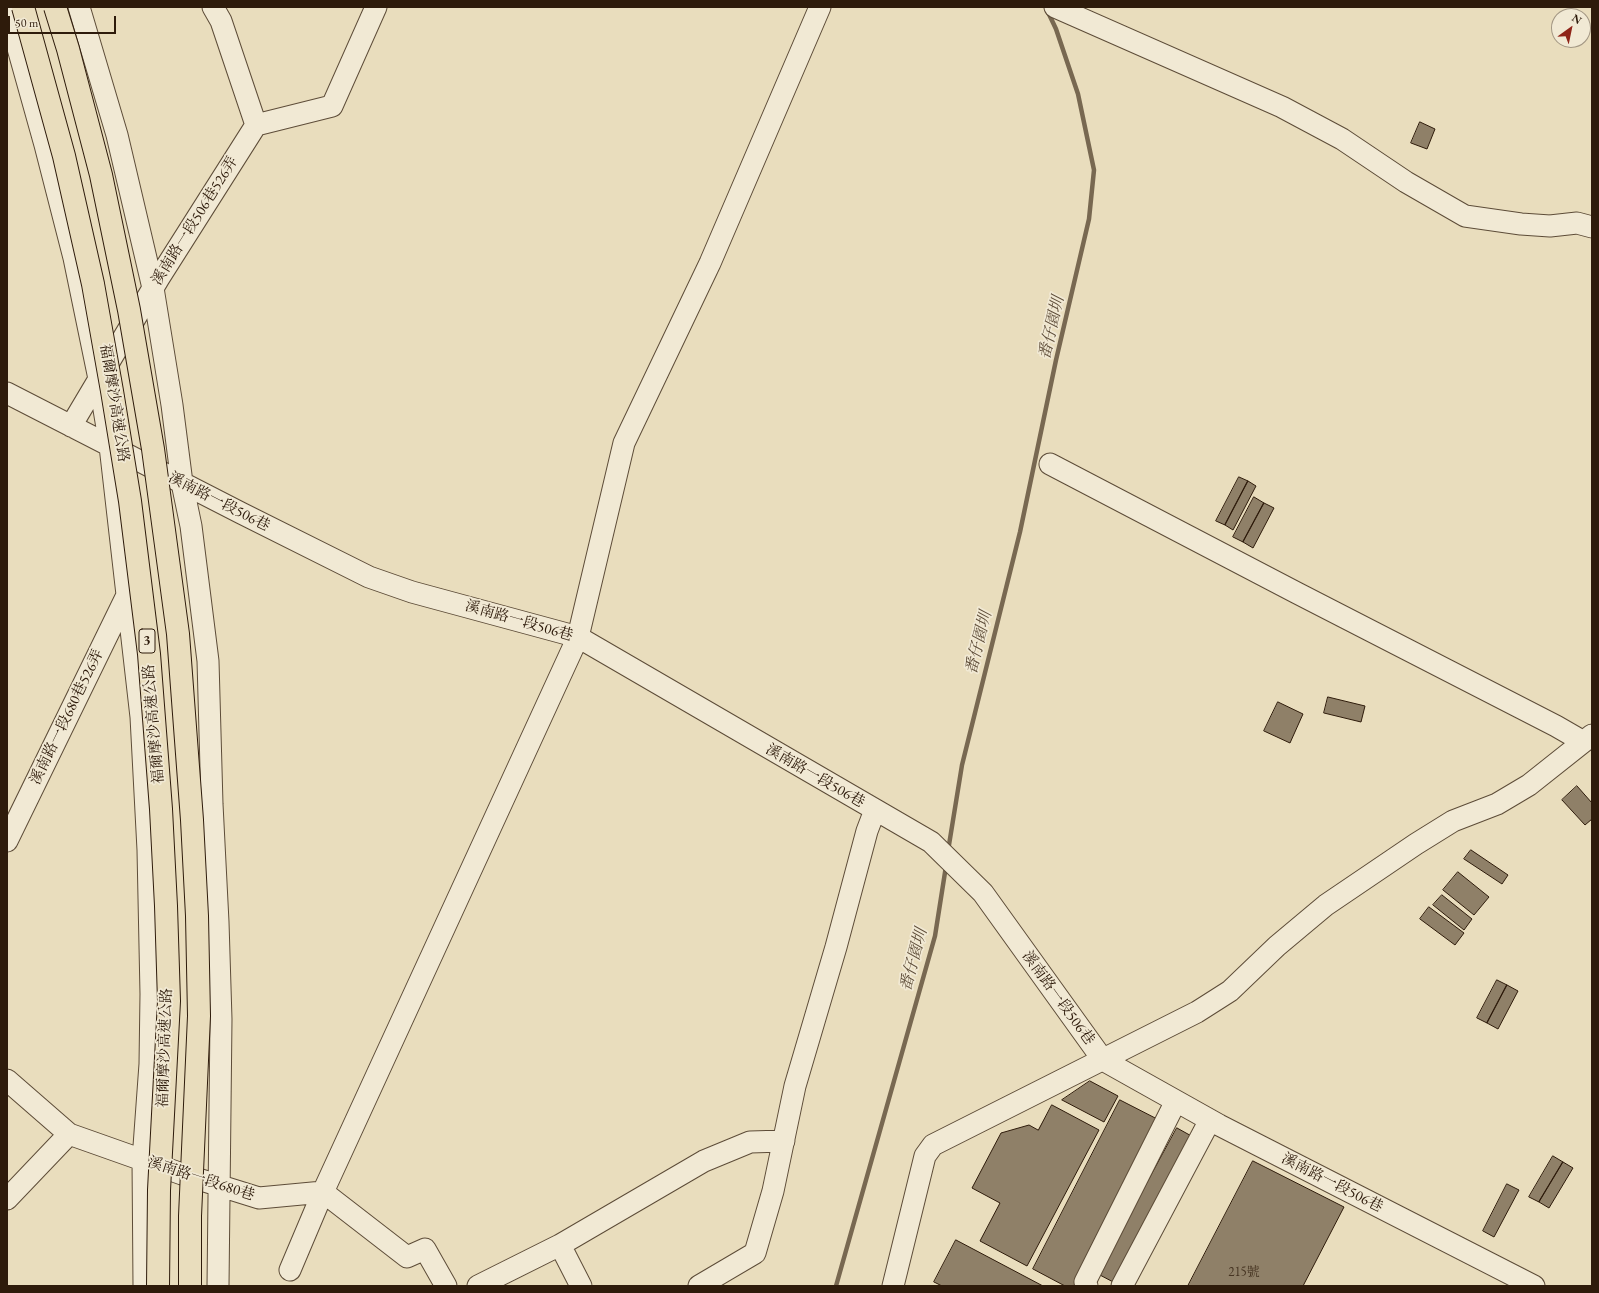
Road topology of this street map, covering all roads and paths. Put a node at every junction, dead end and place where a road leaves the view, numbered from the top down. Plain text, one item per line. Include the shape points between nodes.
1 (23, 7) edge
2 (55, 7) edge
3 (79, 7) edge
4 (213, 7) edge
5 (376, 7) edge
6 (820, 7) edge
7 (1055, 7) edge
8 (7, 9) edge
9 (256, 125) junction
10 (1592, 227) edge
11 (153, 288) junction
12 (99, 379) junction
13 (7, 393) edge
14 (71, 426) junction
15 (110, 446) junction
16 (1050, 464) dead end
17 (182, 483) junction
18 (128, 593) junction
19 (578, 637) junction
20 (1587, 738) edge
21 (875, 810) junction
22 (7, 840) edge
23 (1103, 1060) junction
24 (7, 1080) edge
25 (1176, 1101) junction
26 (1210, 1120) junction
27 (69, 1134) junction
28 (784, 1141) junction
29 (143, 1160) junction
30 (218, 1185) junction
31 (322, 1192) junction
32 (7, 1199) edge
33 (560, 1245) junction
34 (290, 1270) dead end
35 (144, 1286) edge
36 (158, 1286) edge
37 (190, 1286) edge
38 (218, 1286) edge
39 (446, 1286) edge
40 (478, 1286) edge
41 (581, 1286) edge
42 (699, 1286) edge
43 (894, 1286) edge
44 (1087, 1286) edge
45 (1122, 1286) edge
46 (1534, 1286) edge

1 - 36 highway, 福爾摩沙高速公路 / 3, bridge via 64,156 93,284 130,501 149,654 161,809 168,993 159,1190
2 - 37 highway, 福爾摩沙高速公路 / 3, bridge via 101,175 129,310 153,449 178,634 192,820 199,1016 190,1216
3 - 11 street via 117,135
4 - 9 street via 221,21
5 - 9 street via 332,106
6 - 19 street via 710,263 624,443
7 - 10 street via 1282,107 1342,139 1406,182 1465,216 1550,226 1577,223
8 - 12 street via 72,250
9 - 11 street, 溪南路一段506巷526弄
11 - 12 street, 溪南路一段506巷526弄
11 - 17 street
12 - 14 street, 溪南路一段506巷526弄
12 - 15 street
13 - 14 street, 溪南路一段506巷
14 - 15 street, 溪南路一段506巷
15 - 17 street, 溪南路一段506巷
15 - 18 street
16 - 20 street via 1556,726
17 - 19 street, 溪南路一段506巷 via 369,577 412,592
17 - 30 street via 191,526 208,661 221,1019
18 - 22 street, 溪南路一段680巷526弄
18 - 29 street via 141,717 148,850 150,1064
19 - 21 street, 溪南路一段506巷
19 - 31 street
20 - 23 street via 1529,785 1497,804 1453,821 1326,905 1277,946 1230,991 1197,1012
21 - 23 street, 溪南路一段506巷 via 931,842 983,893
21 - 28 street via 795,1086
23 - 25 street, 溪南路一段506巷
23 - 43 street via 934,1144 925,1156
24 - 27 street, 溪南路一段680巷
25 - 26 street, 溪南路一段506巷
25 - 44 street via 1086,1282
26 - 45 street
26 - 46 street, 溪南路一段506巷
27 - 29 street, 溪南路一段680巷
27 - 32 street
28 - 33 street via 750,1142 704,1161
28 - 42 street via 755,1253
29 - 30 street, 溪南路一段680巷
29 - 35 street
30 - 31 street, 溪南路一段680巷 via 259,1198
30 - 38 street
31 - 34 street
31 - 39 street via 407,1257 426,1249
33 - 40 street
33 - 41 street

